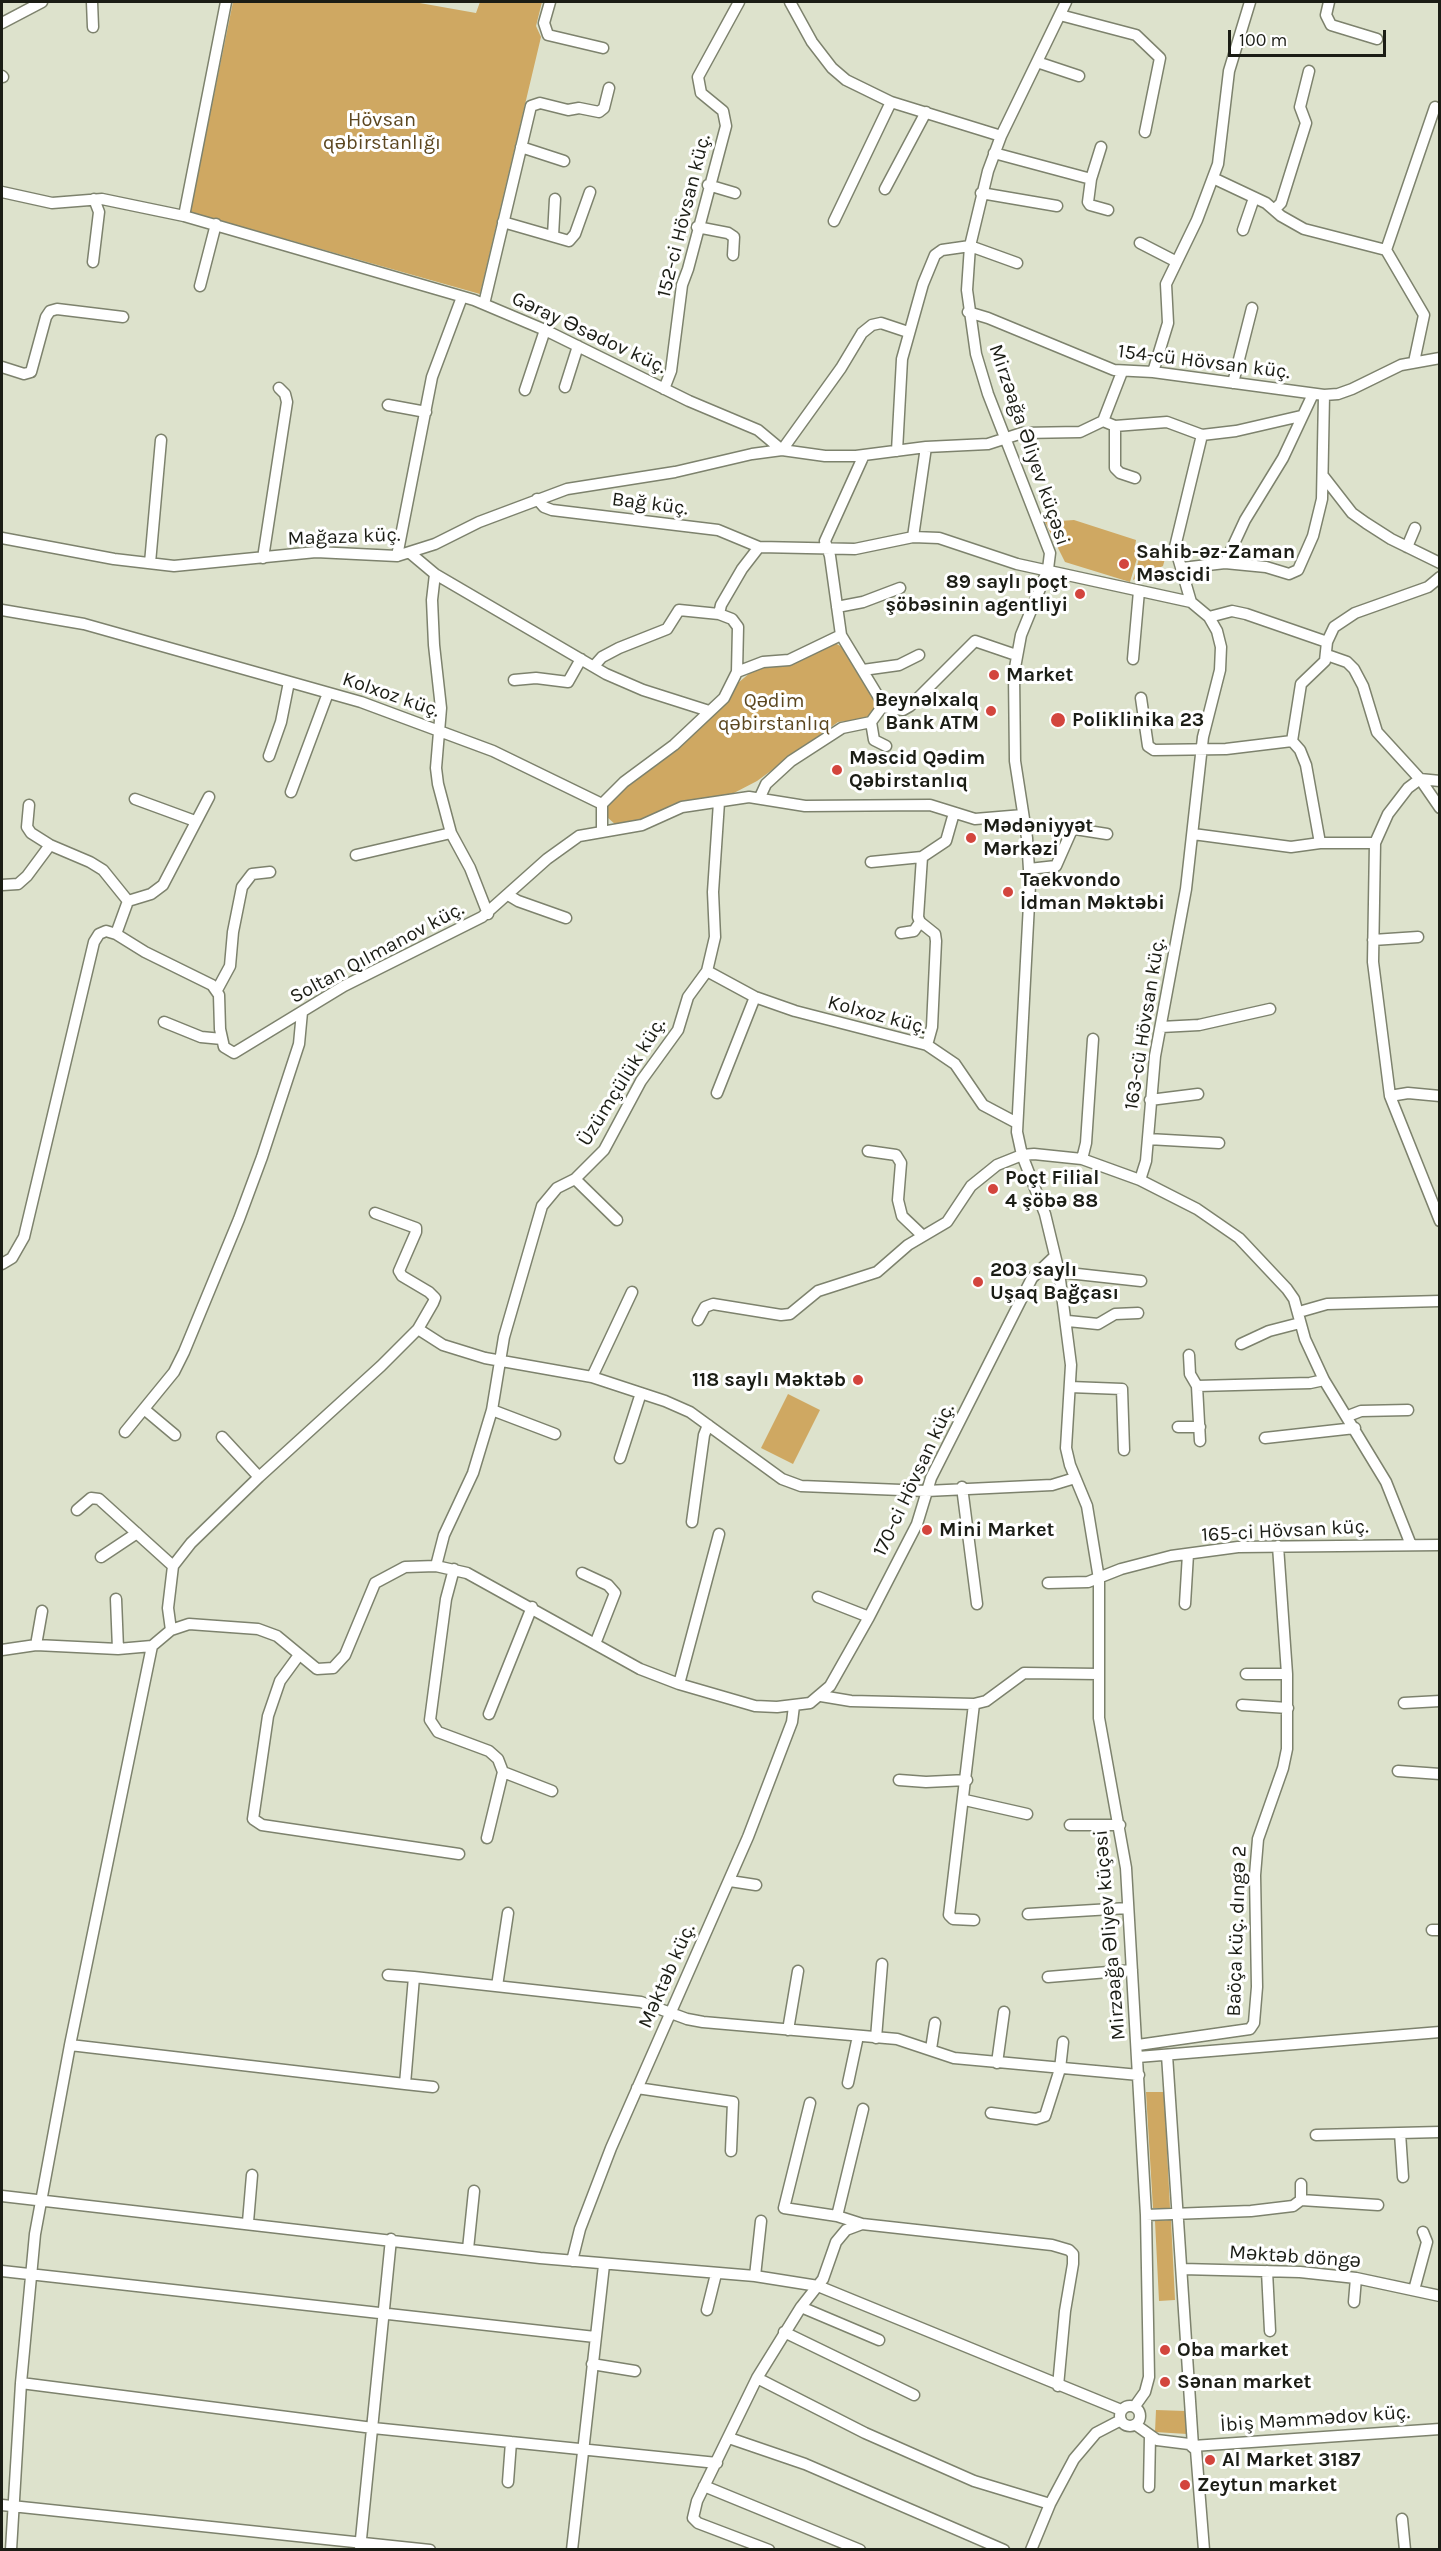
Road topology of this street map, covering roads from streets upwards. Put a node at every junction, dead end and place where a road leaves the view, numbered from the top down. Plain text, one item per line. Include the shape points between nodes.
1 (42, 2) edge
2 (93, 2) edge
3 (226, 2) edge
4 (550, 2) edge
5 (739, 2) edge
6 (790, 2) edge
7 (1066, 2) edge
8 (1250, 2) edge
9 (1329, 2) edge
10 (1060, 15) junction
11 (2, 23) edge
12 (93, 27) dead end
13 (1377, 39) dead end
14 (603, 48) dead end
15 (1037, 62) junction
16 (1309, 71) dead end
17 (1079, 76) dead end
18 (609, 88) dead end
19 (891, 102) junction
20 (1435, 107) dead end
21 (926, 112) junction
22 (1145, 132) dead end
23 (1001, 136) junction
24 (521, 147) junction
25 (1101, 147) dead end
26 (994, 153) junction
27 (564, 161) dead end
28 (1213, 178) junction
29 (1091, 179) junction
30 (708, 185) junction
31 (885, 189) dead end
32 (2, 192) edge
33 (590, 192) dead end
34 (735, 193) dead end
35 (981, 193) junction
36 (1254, 198) junction
37 (94, 199) junction
38 (555, 199) dead end
39 (1057, 206) dead end
40 (1108, 210) dead end
41 (1274, 210) junction
42 (184, 216) junction
43 (834, 221) dead end
44 (503, 222) junction
45 (216, 224) junction
46 (697, 227) junction
47 (1243, 230) dead end
48 (553, 236) junction
49 (1140, 243) dead end
50 (970, 246) junction
51 (1386, 250) junction
52 (732, 255) dead end
53 (1175, 261) junction
54 (93, 262) dead end
55 (1017, 263) dead end
56 (200, 286) dead end
57 (462, 297) junction
58 (484, 304) junction
59 (1252, 309) dead end
60 (968, 312) junction
61 (123, 317) dead end
62 (545, 330) junction
63 (908, 332) junction
64 (578, 346) junction
65 (1440, 358) edge
66 (1414, 362) junction
67 (2, 367) edge
68 (1122, 372) junction
69 (1153, 372) junction
70 (1233, 383) junction
71 (565, 387) dead end
72 (279, 388) dead end
73 (664, 389) junction
74 (525, 390) dead end
75 (1313, 394) junction
76 (1324, 395) junction
77 (388, 405) dead end
78 (426, 412) junction
79 (1301, 416) junction
80 (1102, 421) junction
81 (1115, 426) junction
82 (1202, 435) junction
83 (1005, 438) junction
84 (161, 440) dead end
85 (927, 447) junction
86 (782, 450) junction
87 (897, 452) junction
88 (864, 455) junction
89 (1324, 477) junction
90 (1135, 478) dead end
91 (537, 500) junction
92 (1414, 528) dead end
93 (913, 537) junction
94 (2, 538) edge
95 (759, 547) junction
96 (1407, 547) junction
97 (826, 548) junction
98 (410, 553) junction
99 (397, 556) junction
100 (263, 558) junction
101 (150, 563) junction
102 (1225, 563) junction
103 (1440, 563) edge
104 (1182, 568) junction
105 (1048, 569) junction
106 (435, 574) junction
107 (1440, 577) edge
108 (900, 588) dead end
109 (1139, 591) junction
110 (1191, 602) junction
111 (837, 607) junction
112 (2, 610) edge
113 (719, 615) junction
114 (1209, 617) junction
115 (841, 635) junction
116 (1327, 642) junction
117 (919, 655) dead end
118 (1016, 655) junction
119 (1327, 656) junction
120 (581, 659) junction
121 (1133, 659) dead end
122 (594, 666) junction
123 (863, 669) junction
124 (737, 672) junction
125 (514, 680) dead end
126 (289, 682) junction
127 (328, 693) junction
128 (1141, 698) dead end
129 (882, 707) junction
130 (709, 711) junction
131 (871, 722) junction
132 (440, 730) junction
133 (1292, 741) junction
134 (886, 746) dead end
135 (1202, 748) junction
136 (269, 756) dead end
137 (1420, 779) junction
138 (1440, 781) edge
139 (291, 792) dead end
140 (209, 797) dead end
141 (760, 797) junction
142 (135, 798) dead end
143 (718, 802) junction
144 (602, 804) junction
145 (29, 805) dead end
146 (1440, 808) edge
147 (954, 813) junction
148 (1023, 815) junction
149 (195, 821) junction
150 (602, 831) junction
151 (451, 833) junction
152 (1107, 834) dead end
153 (1193, 834) junction
154 (1320, 843) junction
155 (1375, 843) junction
156 (50, 845) junction
157 (356, 855) dead end
158 (921, 856) junction
159 (871, 862) dead end
160 (1029, 869) junction
161 (270, 872) dead end
162 (2, 885) edge
163 (508, 895) junction
164 (128, 901) junction
165 (488, 914) junction
166 (566, 918) dead end
167 (920, 922) junction
168 (901, 933) dead end
169 (116, 934) junction
170 (1418, 937) dead end
171 (1373, 940) junction
172 (706, 971) junction
173 (217, 990) junction
174 (754, 997) junction
175 (1270, 1009) dead end
176 (302, 1012) junction
177 (165, 1022) dead end
178 (1161, 1027) junction
179 (222, 1039) junction
180 (1093, 1039) dead end
181 (927, 1045) junction
182 (717, 1093) dead end
183 (1198, 1094) dead end
184 (1390, 1096) junction
185 (1440, 1096) edge
186 (1150, 1100) junction
187 (1017, 1123) junction
188 (1148, 1139) junction
189 (1218, 1143) dead end
190 (868, 1151) dead end
191 (1022, 1155) junction
192 (1082, 1159) junction
193 (575, 1179) junction
194 (1140, 1179) junction
195 (375, 1213) dead end
196 (617, 1220) dead end
197 (1440, 1221) edge
198 (922, 1235) junction
199 (1055, 1256) junction
200 (2, 1264) edge
201 (1059, 1272) junction
202 (1141, 1281) dead end
203 (632, 1292) dead end
204 (1440, 1301) edge
205 (1299, 1312) junction
206 (1138, 1313) dead end
207 (698, 1320) dead end
208 (1068, 1322) junction
209 (1300, 1323) junction
210 (418, 1329) junction
211 (1241, 1344) dead end
212 (1189, 1354) dead end
213 (501, 1360) junction
214 (592, 1377) junction
215 (1324, 1380) junction
216 (1197, 1386) junction
217 (1070, 1387) junction
218 (641, 1393) junction
219 (144, 1409) junction
220 (492, 1410) junction
221 (1408, 1410) dead end
222 (1348, 1416) junction
223 (708, 1425) junction
224 (1178, 1426) dead end
225 (1200, 1427) junction
226 (1355, 1428) junction
227 (125, 1432) dead end
228 (555, 1434) dead end
229 (175, 1435) dead end
230 (222, 1437) dead end
231 (1265, 1438) dead end
232 (1200, 1441) dead end
233 (1124, 1450) dead end
234 (620, 1458) dead end
235 (259, 1477) junction
236 (1075, 1478) junction
237 (962, 1487) junction
238 (926, 1491) junction
239 (77, 1510) dead end
240 (692, 1522) dead end
241 (137, 1533) junction
242 (719, 1534) dead end
243 (1411, 1545) junction
244 (1437, 1545) edge
245 (1278, 1546) junction
246 (1188, 1554) junction
247 (101, 1557) dead end
248 (1440, 1558) edge
249 (173, 1566) junction
250 (436, 1566) junction
251 (454, 1569) junction
252 (582, 1573) dead end
253 (1099, 1579) junction
254 (1048, 1583) dead end
255 (818, 1597) dead end
256 (116, 1599) dead end
257 (977, 1604) dead end
258 (1185, 1604) dead end
259 (532, 1607) junction
260 (42, 1611) dead end
261 (869, 1617) junction
262 (171, 1629) junction
263 (595, 1644) junction
264 (36, 1645) junction
265 (152, 1646) junction
266 (118, 1649) junction
267 (2, 1650) edge
268 (299, 1655) junction
269 (1098, 1674) junction
270 (1246, 1674) dead end
271 (1287, 1674) junction
272 (679, 1684) junction
273 (821, 1696) junction
274 (1440, 1701) edge
275 (1404, 1703) dead end
276 (974, 1704) junction
277 (1242, 1705) dead end
278 (794, 1706) junction
279 (1287, 1708) junction
280 (489, 1714) dead end
281 (1398, 1771) dead end
282 (503, 1772) junction
283 (1440, 1774) edge
284 (899, 1780) dead end
285 (966, 1780) junction
286 (552, 1791) dead end
287 (964, 1800) junction
288 (1027, 1814) dead end
289 (1070, 1825) dead end
290 (1119, 1825) junction
291 (487, 1838) dead end
292 (459, 1854) dead end
293 (730, 1881) junction
294 (756, 1885) dead end
295 (1128, 1908) junction
296 (508, 1913) dead end
297 (1028, 1914) dead end
298 (974, 1920) dead end
299 (882, 1964) dead end
300 (1132, 1970) junction
301 (798, 1971) dead end
302 (388, 1975) dead end
303 (414, 1977) junction
304 (1048, 1977) dead end
305 (496, 1986) junction
306 (669, 2012) junction
307 (1004, 2012) dead end
308 (935, 2023) dead end
309 (788, 2030) junction
310 (1440, 2032) edge
311 (858, 2036) junction
312 (876, 2038) junction
313 (1063, 2042) dead end
314 (70, 2045) junction
315 (1138, 2045) junction
316 (931, 2049) junction
317 (1167, 2055) junction
318 (1138, 2057) junction
319 (997, 2063) junction
320 (1060, 2069) junction
321 (1139, 2075) junction
322 (848, 2083) dead end
323 (405, 2084) junction
324 (433, 2087) dead end
325 (638, 2088) junction
326 (810, 2103) dead end
327 (863, 2109) dead end
328 (991, 2113) dead end
329 (1440, 2132) edge
330 (1400, 2133) junction
331 (1316, 2135) dead end
332 (731, 2151) dead end
333 (252, 2175) dead end
334 (1403, 2177) dead end
335 (1301, 2184) dead end
336 (474, 2191) dead end
337 (2, 2196) edge
338 (40, 2199) junction
339 (1300, 2200) junction
340 (1378, 2205) dead end
341 (1146, 2215) junction
342 (1178, 2215) junction
343 (837, 2216) junction
344 (761, 2221) dead end
345 (248, 2222) junction
346 (862, 2224) junction
347 (1423, 2232) dead end
348 (390, 2239) junction
349 (468, 2249) junction
350 (572, 2261) junction
351 (604, 2265) junction
352 (1182, 2269) junction
353 (2, 2271) edge
354 (1267, 2271) junction
355 (31, 2274) junction
356 (716, 2274) junction
357 (755, 2276) junction
358 (1356, 2278) junction
359 (818, 2286) junction
360 (1414, 2290) junction
361 (1440, 2296) edge
362 (1354, 2302) dead end
363 (801, 2307) junction
364 (707, 2310) dead end
365 (384, 2313) junction
366 (1269, 2331) dead end
367 (784, 2332) junction
368 (595, 2337) junction
369 (879, 2340) dead end
370 (592, 2364) junction
371 (635, 2371) dead end
372 (757, 2378) junction
373 (21, 2383) junction
374 (1058, 2386) junction
375 (914, 2395) dead end
376 (1135, 2406) junction
377 (1121, 2415) junction
378 (1136, 2425) junction
379 (373, 2428) junction
380 (1440, 2429) edge
381 (1150, 2436) junction
382 (729, 2438) junction
383 (511, 2442) junction
384 (1193, 2446) junction
385 (584, 2450) junction
386 (717, 2463) junction
387 (508, 2482) dead end
388 (704, 2486) junction
389 (1149, 2487) dead end
390 (1050, 2504) junction
391 (2, 2505) edge
392 (16, 2506) junction
393 (1402, 2519) dead end
394 (360, 2546) edge
395 (11, 2550) edge
396 (430, 2550) edge
397 (572, 2550) edge
398 (769, 2550) edge
399 (860, 2550) edge
400 (1004, 2550) edge
401 (1031, 2550) edge
402 (1204, 2550) edge
403 (1405, 2550) edge

1 - 11 street
2 - 12 street
3 - 42 street
4 - 14 street via 544,23 548,35
5 - 30 street, 152-ci Hövsan küç. via 698,77 701,93 726,118
6 - 19 street via 832,68 846,80
7 - 10 street, Mirzəağa Əliyev küçəsi
8 - 28 street via 1229,71
9 - 13 street via 1326,15 1331,25
10 - 15 street, Mirzəağa Əliyev küçəsi
10 - 22 street via 1136,35 1160,58
15 - 17 street
15 - 23 street, Mirzəağa Əliyev küçəsi
16 - 41 street via 1300,107 1306,123 1281,203
18 - 24 street via 604,108 599,112 534,103
19 - 21 street
19 - 43 street
20 - 51 street
21 - 23 street
21 - 31 street
23 - 26 street, Mirzəağa Əliyev küçəsi
24 - 27 street
24 - 44 street
25 - 29 street
26 - 29 street
26 - 35 street, Mirzəağa Əliyev küçəsi
28 - 36 street
28 - 53 street
29 - 40 street via 1088,202
30 - 34 street
30 - 46 street, 152-ci Hövsan küç.
32 - 37 street, Gəray Əsədov küç. via 52,203
33 - 48 street via 572,239
35 - 39 street
35 - 50 street, Mirzəağa Əliyev küçəsi
36 - 41 street
36 - 47 street
37 - 42 street, Gəray Əsədov küç.
37 - 54 street via 99,220
38 - 48 street
41 - 51 street via 1320,235
42 - 45 street, Gəray Əsədov küç.
44 - 48 street
44 - 58 street
45 - 56 street
45 - 57 street, Gəray Əsədov küç.
46 - 52 street via 734,237
46 - 73 street, 152-ci Hövsan küç. via 681,290 671,371
49 - 53 street
50 - 55 street
50 - 60 street, Mirzəağa Əliyev küçəsi
50 - 63 street via 942,249 935,255
51 - 66 street via 1424,315
53 - 69 street via 1166,284 1168,323
57 - 58 street, Gəray Əsədov küç.
57 - 78 street via 432,377
58 - 62 street, Gəray Əsədov küç.
59 - 70 street
60 - 68 street, 154-cü Hövsan küç.
60 - 83 street, Mirzəağa Əliyev küçəsi via 988,394
61 - 67 street via 57,309 46,317 31,372 24,374
62 - 64 street, Gəray Əsədov küç.
62 - 74 street
63 - 86 street via 881,323 862,333
63 - 87 street via 899,376
64 - 71 street
64 - 73 street, Gəray Əsədov küç.
65 - 66 street, 154-cü Hövsan küç.
66 - 76 street, 154-cü Hövsan küç. via 1345,392
68 - 69 street, 154-cü Hövsan küç.
68 - 80 street
69 - 70 street, 154-cü Hövsan küç.
70 - 75 street, 154-cü Hövsan küç.
72 - 100 street via 286,402
73 - 86 street, Gəray Əsədov küç. via 758,430
75 - 76 street, 154-cü Hövsan küç.
75 - 79 street
76 - 89 street
77 - 78 street
78 - 99 street
79 - 82 street
79 - 102 street via 1283,458 1245,520
80 - 81 street
80 - 83 street via 1071,434 1022,433
81 - 82 street via 1167,422
81 - 90 street via 1115,468
82 - 104 street via 1175,547
83 - 85 street via 988,444
83 - 105 street, Mirzəağa Əliyev küçəsi via 1049,547
84 - 101 street
85 - 87 street
85 - 93 street
86 - 88 street via 825,456
86 - 91 street, Mağaza küç. via 567,489
87 - 88 street
88 - 97 street via 828,533
89 - 96 street via 1352,513
89 - 102 street via 1313,536 1298,570 1289,574 1266,567
91 - 95 street, Bağ küç. via 552,510 718,530
91 - 98 street, Mağaza küç.
92 - 96 street
93 - 97 street via 855,549
93 - 105 street via 939,538 1017,564
94 - 101 street, Mağaza küç.
95 - 97 street
95 - 113 street via 726,594
96 - 103 street
97 - 111 street
98 - 99 street, Mağaza küç.
98 - 106 street
99 - 100 street, Mağaza küç. via 316,552
100 - 101 street, Mağaza küç. via 174,566
102 - 104 street
104 - 110 street
105 - 109 street, 163-cü Hövsan küç.
105 - 118 street, Mirzəağa Əliyev küçəsi
106 - 120 street
106 - 132 street via 433,611
107 - 116 street via 1428,587 1355,613 1334,627
108 - 111 street
109 - 110 street, 163-cü Hövsan küç.
109 - 121 street
110 - 114 street, 163-cü Hövsan küç.
111 - 115 street
112 - 126 street, Kolxoz küç. via 84,624
113 - 122 street via 679,610 667,629 619,648
113 - 124 street via 732,619 738,627
114 - 116 street via 1232,611
114 - 135 street, 163-cü Hövsan küç. via 1221,646 1220,670
115 - 123 street
115 - 124 street via 789,660 763,662
116 - 119 street
117 - 123 street via 899,665
118 - 129 street via 975,641 909,706 903,710
118 - 148 street, Mirzəağa Əliyev küçəsi via 1015,761
119 - 133 street via 1301,684
119 - 137 street via 1347,662 1354,669 1377,732
120 - 122 street
120 - 125 street via 568,682
122 - 130 street via 643,690
123 - 129 street
124 - 130 street via 724,698
126 - 127 street, Kolxoz küç.
126 - 136 street
127 - 132 street, Kolxoz küç.
127 - 139 street
128 - 135 street via 1148,746 1154,750
129 - 131 street
130 - 144 street
131 - 134 street via 874,740
131 - 141 street via 842,728 791,761 766,784
132 - 144 street, Kolxoz küç.
132 - 151 street via 438,784
133 - 135 street
133 - 154 street via 1306,765
135 - 153 street, 163-cü Hövsan küç.
137 - 138 street
137 - 146 street
137 - 155 street via 1388,814
140 - 149 street
141 - 143 street, Soltan Qılmanov küç.
141 - 147 street, Soltan Qılmanov küç. via 805,806 919,804
142 - 149 street
143 - 150 street, Soltan Qılmanov küç. via 682,807 642,825
143 - 172 street, Üzümçülük küç. via 715,937
144 - 150 street
145 - 156 street via 27,827
147 - 148 street, Soltan Qılmanov küç. via 975,819
147 - 158 street via 946,841
148 - 160 street, Mirzəağa Əliyev küçəsi
149 - 164 street via 163,885 151,894
150 - 163 street, Soltan Qılmanov küç. via 571,841
151 - 157 street
151 - 165 street
152 - 160 street via 1075,829 1056,866
153 - 154 street via 1291,848
153 - 178 street, 163-cü Hövsan küç.
154 - 155 street
155 - 171 street
156 - 162 street via 18,884
156 - 164 street via 103,870
158 - 159 street
158 - 167 street
160 - 187 street, Mirzəağa Əliyev küçəsi
161 - 173 street via 252,874 242,887 230,966
163 - 165 street, Soltan Qılmanov küç.
163 - 166 street
164 - 169 street
165 - 176 street, Soltan Qılmanov küç. via 344,986
167 - 168 street via 914,931
167 - 181 street via 935,934 936,941 932,1027
169 - 173 street via 207,981
169 - 200 street via 106,931 94,942 24,1236 12,1258
170 - 171 street
171 - 184 street
172 - 174 street, Kolxoz küç.
172 - 193 street, Üzümçülük küç. via 688,997 678,1030 641,1081 604,1150
173 - 179 street
174 - 181 street, Kolxoz küç.
174 - 182 street
175 - 178 street via 1199,1025
176 - 179 street, Soltan Qılmanov küç. via 238,1052 226,1050
176 - 219 street via 299,1044 239,1219 184,1352 174,1372
177 - 179 street via 201,1036
178 - 186 street, 163-cü Hövsan küç.
180 - 192 street
181 - 187 street, Kolxoz küç. via 954,1064 982,1105
183 - 186 street
184 - 185 street
184 - 197 street
186 - 188 street, 163-cü Hövsan küç.
187 - 191 street, Mirzəağa Əliyev küçəsi
188 - 189 street
188 - 194 street, 163-cü Hövsan küç.
190 - 198 street via 896,1155 901,1163 898,1200 902,1216
191 - 192 street
191 - 198 street via 983,1175 963,1196 947,1222
191 - 199 street, Mirzəağa Əliyev küçəsi via 1037,1191
192 - 194 street
193 - 196 street
193 - 213 street, Üzümçülük küç. via 557,1188 542,1206 504,1337
194 - 205 street via 1197,1209 1239,1238 1287,1289
195 - 210 street via 416,1228 399,1271 435,1298
198 - 207 street via 877,1272 818,1291 790,1314 713,1304 705,1307
199 - 201 street, Mirzəağa Əliyev küçəsi
199 - 238 street, 170-ci Hövsan küç. via 1032,1278
201 - 202 street
201 - 208 street, Mirzəağa Əliyev küçəsi
203 - 214 street
204 - 205 street via 1327,1304
205 - 209 street
206 - 208 street via 1115,1314 1098,1324
208 - 217 street, Mirzəağa Əliyev küçəsi
209 - 211 street
209 - 215 street
210 - 213 street via 443,1345
210 - 235 street
212 - 216 street via 1190,1374
213 - 214 street
213 - 220 street, Üzümçülük küç.
214 - 218 street
215 - 216 street
215 - 222 street
216 - 225 street
217 - 233 street via 1122,1389
217 - 236 street, Mirzəağa Əliyev küçəsi via 1066,1439
218 - 223 street via 690,1412
218 - 234 street
219 - 227 street
219 - 229 street
220 - 228 street
220 - 250 street, Üzümçülük küç. via 473,1473 444,1535
221 - 222 street via 1361,1411
222 - 226 street
223 - 238 street via 764,1468 801,1486
223 - 240 street
224 - 225 street
225 - 232 street
226 - 231 street
226 - 243 street via 1386,1482
230 - 235 street
235 - 249 street via 191,1543
236 - 237 street via 1052,1485
236 - 253 street, Mirzəağa Əliyev küçəsi via 1087,1506
237 - 238 street
237 - 257 street
238 - 261 street, 170-ci Hövsan küç. via 917,1524
239 - 241 street via 91,1498 99,1499
241 - 247 street
241 - 249 street
242 - 272 street
243 - 244 street, 165-ci Hövsan küç.
243 - 245 street, 165-ci Hövsan küç.
244 - 248 street
245 - 246 street, 165-ci Hövsan küç.
245 - 271 street, Baöça küç. dıngə 2
246 - 253 street, 165-ci Hövsan küç. via 1121,1569
246 - 258 street
249 - 262 street via 168,1608
250 - 251 street
250 - 268 street via 405,1567 375,1583 339,1664 317,1669
251 - 259 street
251 - 282 street via 446,1599 430,1720 438,1732 495,1754
252 - 263 street via 608,1585 615,1593
253 - 254 street, 165-ci Hövsan küç.
253 - 269 street, Mirzəağa Əliyev küçəsi
255 - 261 street
256 - 266 street
259 - 263 street
259 - 280 street
260 - 264 street
261 - 273 street, 170-ci Hövsan küç.
262 - 265 street
262 - 268 street via 203,1623 258,1629 278,1636
263 - 272 street via 640,1669
264 - 266 street
264 - 267 street
265 - 266 street
265 - 314 street
268 - 292 street via 280,1681 268,1716 253,1819 262,1825
269 - 276 street via 1024,1673 986,1701
269 - 290 street, Mirzəağa Əliyev küçəsi via 1101,1735
270 - 271 street
271 - 279 street, Baöça küç. dıngə 2
272 - 278 street via 755,1706
273 - 276 street via 851,1701
273 - 278 street
274 - 275 street
276 - 285 street
277 - 279 street
278 - 293 street, Məktəb küç. via 792,1722
279 - 315 street, Baöça küç. dıngə 2 via 1283,1768 1258,1839 1254,2023 1250,2029
281 - 283 street
282 - 286 street
282 - 291 street
284 - 285 street
285 - 287 street
287 - 288 street
287 - 298 street via 949,1915
289 - 290 street
290 - 295 street, Mirzəağa Əliyev küçəsi
293 - 294 street
293 - 306 street, Məktəb küç.
295 - 297 street
295 - 300 street, Mirzəağa Əliyev küçəsi
296 - 305 street
299 - 312 street
300 - 304 street
300 - 315 street, Mirzəağa Əliyev küçəsi
301 - 309 street
302 - 303 street
303 - 305 street
303 - 323 street
305 - 306 street via 641,2002
306 - 309 street via 703,2022
306 - 325 street, Məktəb küç.
307 - 319 street
308 - 316 street
309 - 311 street
310 - 317 street
311 - 312 street
311 - 322 street
312 - 316 street
313 - 320 street
314 - 323 street
314 - 338 street
315 - 318 street, Mirzəağa Əliyev küçəsi
316 - 319 street via 954,2058
317 - 318 street
317 - 342 street
318 - 321 street, Mirzəağa Əliyev küçəsi
319 - 320 street
320 - 321 street
320 - 328 street via 1041,2118
321 - 341 street, Mirzəağa Əliyev küçəsi
323 - 324 street
325 - 332 street via 733,2102
325 - 350 street, Məktəb küç. via 590,2200
326 - 343 street via 784,2208
327 - 343 street
329 - 330 street
330 - 331 street
330 - 334 street
333 - 345 street
335 - 339 street
336 - 349 street
337 - 338 street
338 - 345 street
338 - 355 street
339 - 340 street
339 - 342 street via 1293,2206
341 - 342 street
341 - 376 street, Mirzəağa Əliyev küçəsi via 1149,2377
342 - 352 street
343 - 346 street
344 - 357 street
345 - 348 street
346 - 359 street via 841,2234
346 - 374 street via 1069,2250 1073,2264
347 - 360 street via 1427,2242
348 - 349 street
348 - 365 street
349 - 350 street
350 - 351 street
351 - 356 street
351 - 368 street
352 - 354 street, Məktəb döngə
352 - 384 street
353 - 355 street
354 - 358 street, Məktəb döngə
354 - 366 street
355 - 365 street
355 - 373 street
356 - 357 street
356 - 364 street
357 - 359 street
358 - 360 street, Məktəb döngə
358 - 362 street
359 - 363 street
359 - 374 street
360 - 361 street, Məktəb döngə
363 - 367 street
363 - 369 street
365 - 368 street
365 - 379 street
367 - 372 street
367 - 375 street
368 - 370 street
370 - 371 street
370 - 385 street
372 - 382 street
372 - 390 street via 865,2433 974,2481
373 - 379 street
373 - 392 street
374 - 377 street
376 - 377 street via 1126,2406
376 - 378 street via 1141,2417
377 - 378 street via 1125,2425
377 - 390 street via 1088,2440
378 - 381 street
379 - 383 street
379 - 394 street
380 - 384 street, İbiş Məmmədov küç.
381 - 384 street, İbiş Məmmədov küç.
381 - 389 street
382 - 386 street
382 - 400 street via 805,2464
383 - 385 street
383 - 387 street
384 - 402 street via 1198,2456
385 - 386 street
385 - 397 street
386 - 388 street
388 - 398 street via 693,2518 698,2523
388 - 399 street
390 - 401 street
391 - 392 street
392 - 394 street
392 - 395 street
393 - 403 street
394 - 396 street

